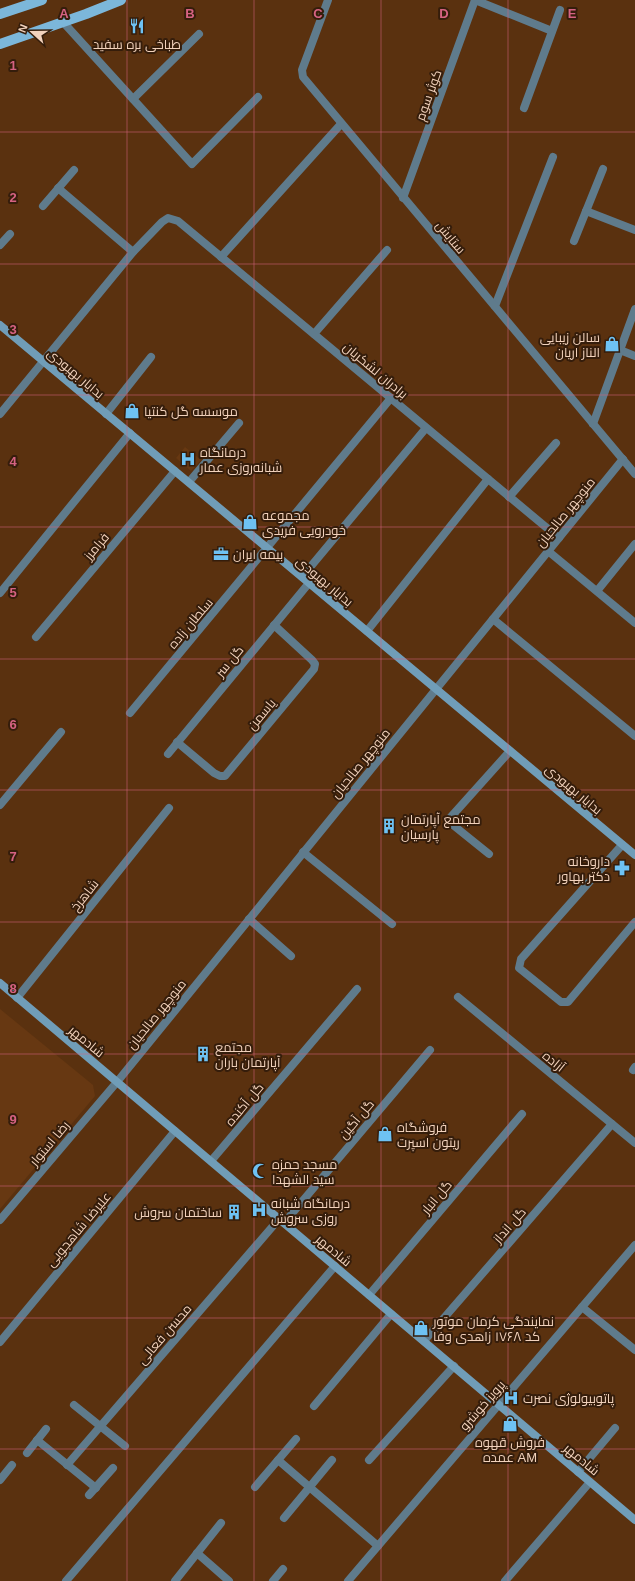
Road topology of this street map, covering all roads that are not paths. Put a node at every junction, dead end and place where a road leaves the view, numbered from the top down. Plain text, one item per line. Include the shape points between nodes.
1 (42, 0) edge
2 (121, 0) edge
3 (328, 0) edge
4 (475, 0) edge
5 (26, 2) edge
6 (560, 10) dead end
7 (0, 14) edge
8 (63, 22) junction
9 (552, 31) junction
10 (199, 34) dead end
11 (0, 44) edge
12 (258, 98) dead end
13 (133, 99) junction
14 (524, 108) dead end
15 (341, 124) junction
16 (553, 157) dead end
17 (602, 169) dead end
18 (74, 170) dead end
19 (58, 188) junction
20 (403, 198) junction
21 (43, 206) dead end
22 (586, 212) junction
23 (635, 230) edge
24 (10, 234) dead end
25 (574, 241) dead end
26 (0, 245) edge
27 (387, 250) dead end
28 (133, 252) junction
29 (221, 257) junction
30 (495, 306) junction
31 (635, 309) edge
32 (0, 325) edge
33 (314, 334) junction
34 (620, 350) junction
35 (635, 356) edge
36 (151, 357) dead end
37 (44, 361) junction
38 (391, 398) junction
39 (0, 414) edge
40 (106, 414) junction
41 (239, 422) dead end
42 (593, 424) junction
43 (426, 428) junction
44 (130, 434) junction
45 (556, 443) dead end
46 (623, 459) junction
47 (175, 471) junction
48 (635, 474) edge
49 (488, 479) junction
50 (189, 482) junction
51 (509, 497) junction
52 (559, 538) junction
53 (635, 544) edge
54 (268, 548) junction
55 (548, 551) junction
56 (302, 577) junction
57 (309, 583) junction
58 (597, 591) junction
59 (0, 593) edge
60 (493, 619) junction
61 (635, 623) edge
62 (274, 625) junction
63 (367, 631) junction
64 (36, 637) dead end
65 (436, 689) junction
66 (130, 713) dead end
67 (61, 732) dead end
68 (635, 736) edge
69 (177, 742) junction
70 (510, 751) junction
71 (168, 754) dead end
72 (0, 805) edge
73 (169, 808) dead end
74 (622, 844) junction
75 (303, 852) junction
76 (489, 854) dead end
77 (635, 855) edge
78 (249, 919) junction
79 (635, 922) edge
80 (392, 924) dead end
81 (291, 956) dead end
82 (0, 983) edge
83 (357, 989) dead end
84 (458, 997) dead end
85 (17, 998) junction
86 (430, 1050) dead end
87 (117, 1082) junction
88 (522, 1114) dead end
89 (612, 1124) junction
90 (175, 1131) junction
91 (635, 1143) edge
92 (211, 1161) junction
93 (0, 1220) edge
94 (281, 1221) junction
95 (635, 1245) edge
96 (335, 1266) junction
97 (369, 1295) junction
98 (582, 1307) junction
99 (392, 1314) junction
100 (424, 1341) junction
101 (0, 1342) edge
102 (635, 1350) edge
103 (454, 1366) junction
104 (499, 1404) junction
105 (74, 1405) dead end
106 (314, 1406) dead end
107 (101, 1426) junction
108 (46, 1428) dead end
109 (615, 1428) dead end
110 (296, 1439) dead end
111 (37, 1440) junction
112 (125, 1446) dead end
113 (27, 1453) dead end
114 (278, 1460) junction
115 (332, 1460) dead end
116 (368, 1460) dead end
117 (12, 1465) dead end
118 (67, 1465) junction
119 (113, 1468) dead end
120 (578, 1472) junction
121 (0, 1480) edge
122 (590, 1482) junction
123 (254, 1487) dead end
124 (309, 1487) junction
125 (96, 1488) junction
126 (89, 1495) dead end
127 (284, 1518) dead end
128 (635, 1520) edge
129 (221, 1523) dead end
130 (378, 1546) junction
131 (197, 1553) junction
132 (283, 1569) dead end
133 (66, 1581) edge
134 (175, 1581) edge
135 (229, 1581) edge
136 (273, 1581) edge
137 (348, 1581) edge
138 (505, 1581) edge

1 - 5 main road
2 - 8 main road
3 - 15 street, ستایش via 302,75
4 - 9 street
4 - 20 street, کوثر سوم
5 - 7 main road
6 - 9 street
8 - 11 main road
8 - 13 street
9 - 14 street
10 - 13 street
12 - 13 street via 192,164
15 - 20 street, ستایش
15 - 29 street
16 - 30 street
17 - 22 street
18 - 19 street
19 - 21 street
19 - 28 street
20 - 30 street, ستایش
22 - 23 street
22 - 25 street
24 - 26 street
27 - 33 street
28 - 29 street, برادران لشکریان via 164,219 173,218
28 - 37 street
29 - 33 street, برادران لشکریان
30 - 42 street, ستایش
31 - 34 street
32 - 37 main road, بدایار بهبودی
33 - 38 street, برادران لشکریان
34 - 35 street
34 - 42 street
36 - 40 street
37 - 39 street
37 - 40 main road, بدایار بهبودی
38 - 43 street, برادران لشکریان
38 - 54 street, سلطان زاده
40 - 44 main road, بدایار بهبودی
41 - 50 street
42 - 46 street, ستایش
43 - 49 street, برادران لشکریان
43 - 56 street
44 - 47 main road, بدایار بهبودی
44 - 59 street
45 - 51 street
46 - 48 street, ستایش
46 - 52 street, منوچهر صالحیان
47 - 50 main road, بدایار بهبودی
47 - 64 street, فرامرز
49 - 51 street, برادران لشکریان
49 - 63 street
50 - 54 main road, بدایار بهبودی
51 - 52 street, برادران لشکریان
52 - 55 street, منوچهر صالحیان
53 - 58 street
54 - 56 main road, بدایار بهبودی
54 - 66 street, سلطان زاده
55 - 58 street
55 - 60 street, منوچهر صالحیان
56 - 57 main road, بدایار بهبودی
57 - 62 street, گل سر
57 - 63 main road, بدایار بهبودی
58 - 61 street
60 - 65 street, منوچهر صالحیان
60 - 68 street
62 - 69 street, گل سر
62 - 69 street, یاسمن via 312,660 314,669 226,776 214,773
63 - 65 main road, بدایار بهبودی
65 - 70 main road, بدایار بهبودی
65 - 75 street, منوچهر صالحیان
67 - 72 street
69 - 71 street, گل سر
70 - 74 main road, بدایار بهبودی
70 - 76 street via 450,818 452,825
73 - 85 street, شاهرخ
74 - 77 main road, بدایار بهبودی
74 - 79 street via 521,959 519,968 561,1002 568,1002
75 - 78 street, منوچهر صالحیان
75 - 80 street
78 - 81 street
78 - 87 street, منوچهر صالحیان
82 - 85 main road, شادمهر
83 - 92 street, گل آکنده
84 - 89 street, آزاده
85 - 87 main road, شادمهر
86 - 94 street, گل آگین
87 - 90 main road, شادمهر
87 - 93 street, رضا استوار
88 - 97 street, گل انبار
89 - 91 street, آزاده
89 - 100 street, گل انداز
90 - 92 main road, شادمهر
90 - 101 street, علیرضا شاهجویی
92 - 94 main road, شادمهر
94 - 96 main road, شادمهر
94 - 107 street, محسن فعالی
95 - 98 street, پرویز خوشرو
96 - 97 main road, شادمهر
96 - 133 street
97 - 99 main road, شادمهر
98 - 102 street
98 - 104 street, پرویز خوشرو
99 - 100 main road, شادمهر
99 - 106 street
100 - 103 main road, شادمهر
103 - 104 main road, شادمهر
103 - 116 street
104 - 120 main road, شادمهر
104 - 130 street, پرویز خوشرو
105 - 107 street
107 - 112 street
107 - 118 street, محسن فعالی
108 - 111 street
109 - 120 street
110 - 114 street
111 - 113 street
111 - 118 street
114 - 123 street
114 - 124 street
115 - 124 street
117 - 121 street
118 - 125 street
119 - 125 street
120 - 122 main road, شادمهر
122 - 128 main road, شادمهر
122 - 138 street
124 - 127 street
124 - 130 street
125 - 126 street
129 - 131 street
130 - 137 street, پرویز خوشرو
131 - 134 street
131 - 135 street
132 - 136 street

